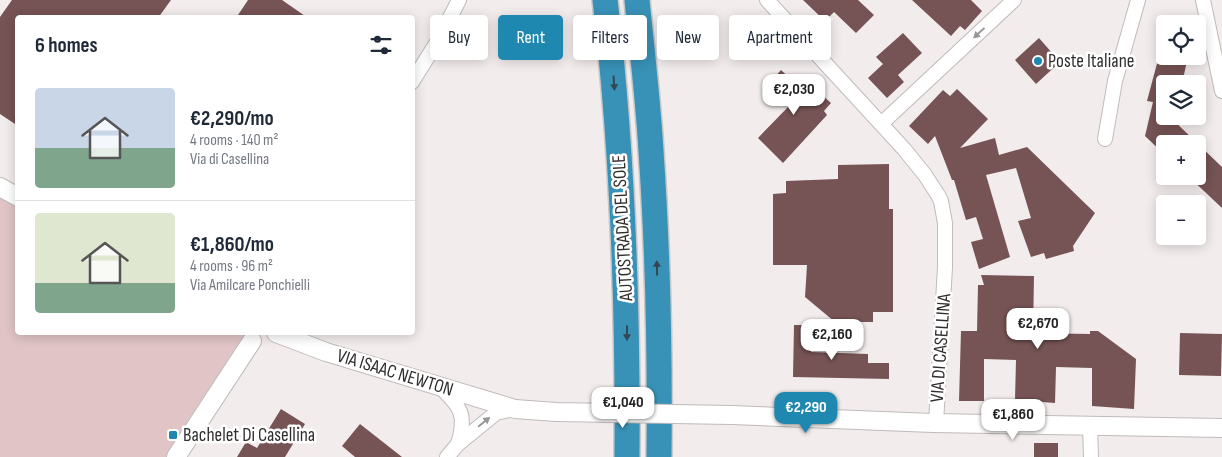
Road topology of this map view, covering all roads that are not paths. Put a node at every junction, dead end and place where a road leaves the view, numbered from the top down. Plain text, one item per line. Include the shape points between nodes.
1 (459, 0) edge
2 (605, 0) edge
3 (637, 0) edge
4 (1014, 0) edge
5 (1138, 0) edge
6 (1203, 0) edge
7 (772, 2) edge
8 (415, 77) edge
9 (1222, 91) edge
10 (881, 124) junction
11 (1105, 139) dead end
12 (0, 187) edge
13 (15, 195) edge
14 (275, 335) edge
15 (281, 335) edge
16 (248, 337) edge
17 (440, 386) junction
18 (515, 409) junction
19 (936, 423) junction
20 (1090, 426) junction
21 (1222, 428) edge
22 (458, 444) junction
23 (176, 457) edge
24 (448, 457) edge
25 (627, 457) edge
26 (659, 457) edge
27 (1091, 457) edge

1 - 8 street
2 -> 25 highway, AUTOSTRADA DEL SOLE via 625,241
26 -> 3 highway, AUTOSTRADA DEL SOLE via 656,238
4 -> 10 street
5 - 11 street via 1115,81
6 - 9 street
7 - 10 street, VIA DI CASELLINA
10 - 19 street, VIA DI CASELLINA via 925,174 943,208 946,260
12 - 13 street
14 - 16 street, VIA ISAAC NEWTON via 266,343
15 - 17 street, VIA ISAAC NEWTON via 326,352
16 - 23 street
17 - 18 street, VIA ISAAC NEWTON
17 - 22 street, VIA DI CASELLINA via 454,400 462,418 463,429
18 - 19 street, VIA DI CASELLINA, bridge
22 -> 18 street, VIA DI CASELLINA via 496,413
19 - 20 street
20 - 21 street
20 - 27 street
22 - 24 street, VIA DI CASELLINA

